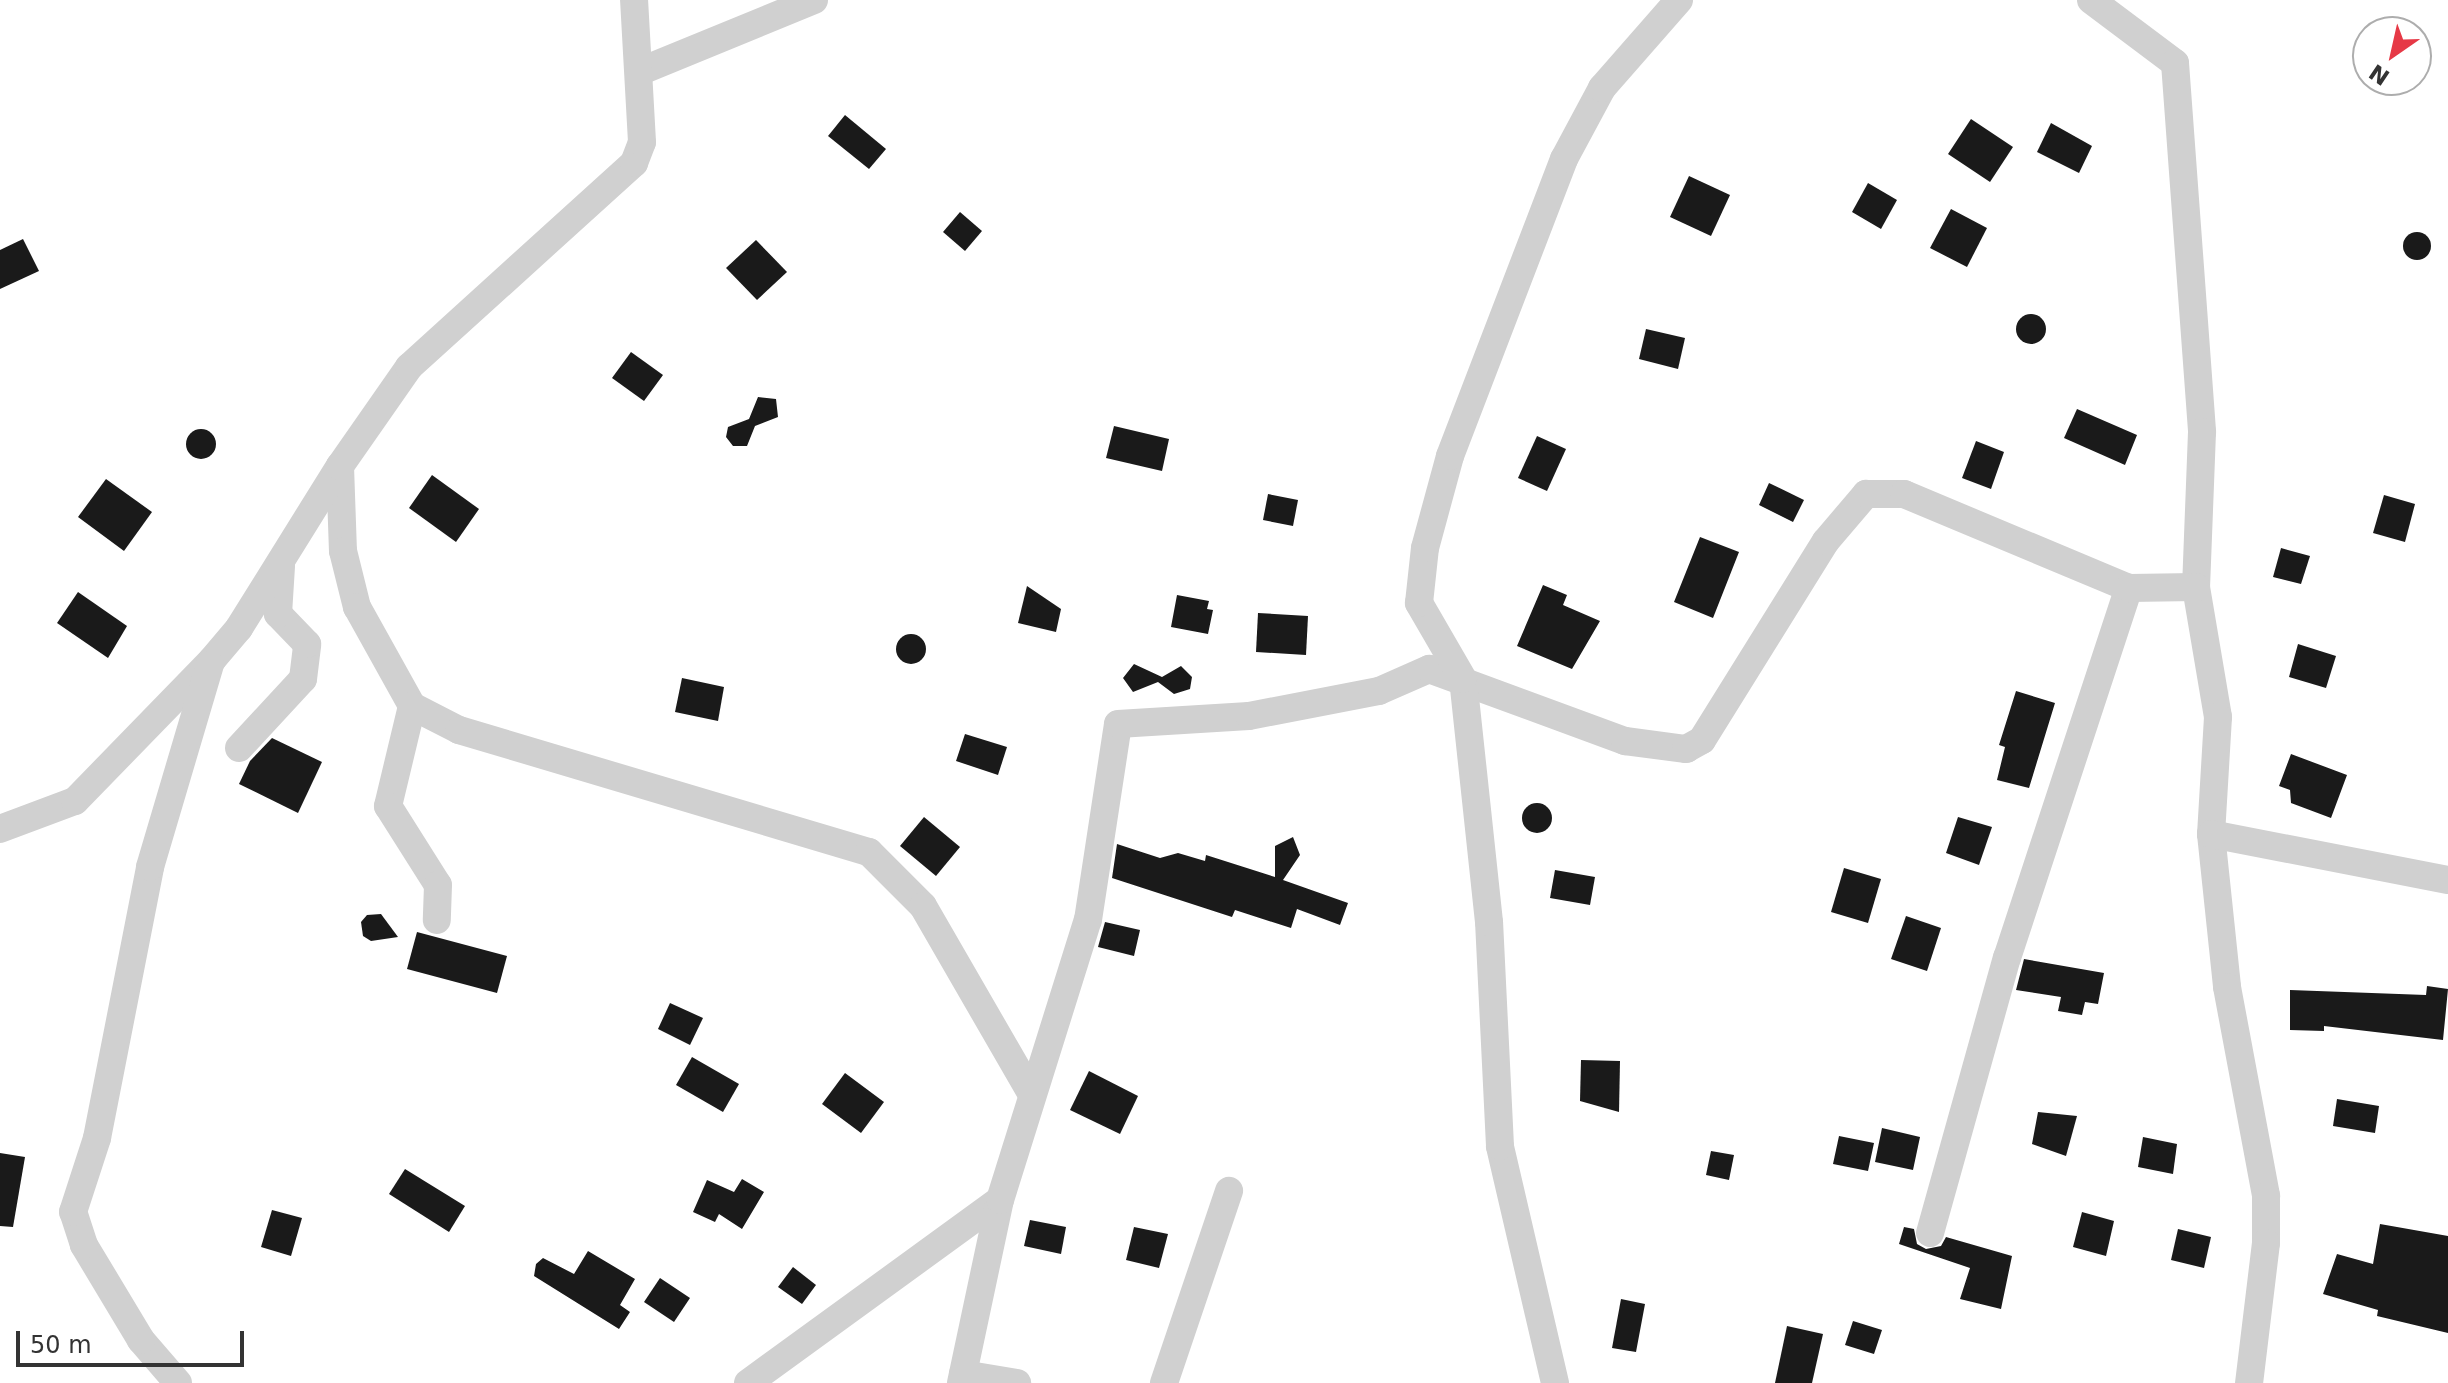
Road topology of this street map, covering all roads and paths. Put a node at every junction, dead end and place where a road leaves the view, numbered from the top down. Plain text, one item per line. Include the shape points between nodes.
1 (634, 0) edge
2 (814, 0) edge
3 (1679, 0) edge
4 (2091, 0) edge
5 (641, 71) junction
6 (340, 466) junction
7 (281, 562) junction
8 (2196, 587) junction
9 (2129, 588) junction
10 (212, 660) junction
11 (1463, 679) junction
12 (412, 706) junction
13 (239, 748) dead end
14 (0, 829) edge
15 (2211, 834) junction
16 (2448, 880) edge
17 (437, 920) dead end
18 (1032, 1095) junction
19 (1229, 1191) dead end
20 (1000, 1200) junction
21 (1930, 1233) dead end
22 (962, 1379) edge
23 (178, 1383) edge
24 (748, 1383) edge
25 (1017, 1383) edge
26 (1164, 1383) edge
27 (1555, 1383) edge
28 (2249, 1383) edge

1 - 5 street
2 - 5 street
3 - 11 street via 1602,88 1564,159 1450,456 1425,548 1419,603
4 - 8 street via 2175,63 2202,432
5 - 6 street via 642,142 634,163 409,367
6 - 7 street
6 - 12 street via 343,551 357,607
7 - 10 street
7 - 13 street via 278,614 307,644 303,679
8 - 9 street
8 - 15 street via 2218,717
9 - 11 street via 1904,494 1866,494 1826,541 1702,740 1686,749 1625,741
9 - 21 street via 2007,958
10 - 14 street via 75,801
10 - 23 street via 150,867 100,1124 73,1212 84,1245 141,1340
11 - 18 street via 1429,669 1379,691 1249,716 1118,724 1088,920
11 - 27 street via 1489,922 1500,1146
12 - 17 street via 388,806 438,885
12 - 18 street via 459,730 869,852 923,906
15 - 16 street
15 - 28 street via 2227,987 2266,1196 2266,1243
18 - 20 street
19 - 26 street
20 - 22 street
20 - 24 street
22 - 25 street

